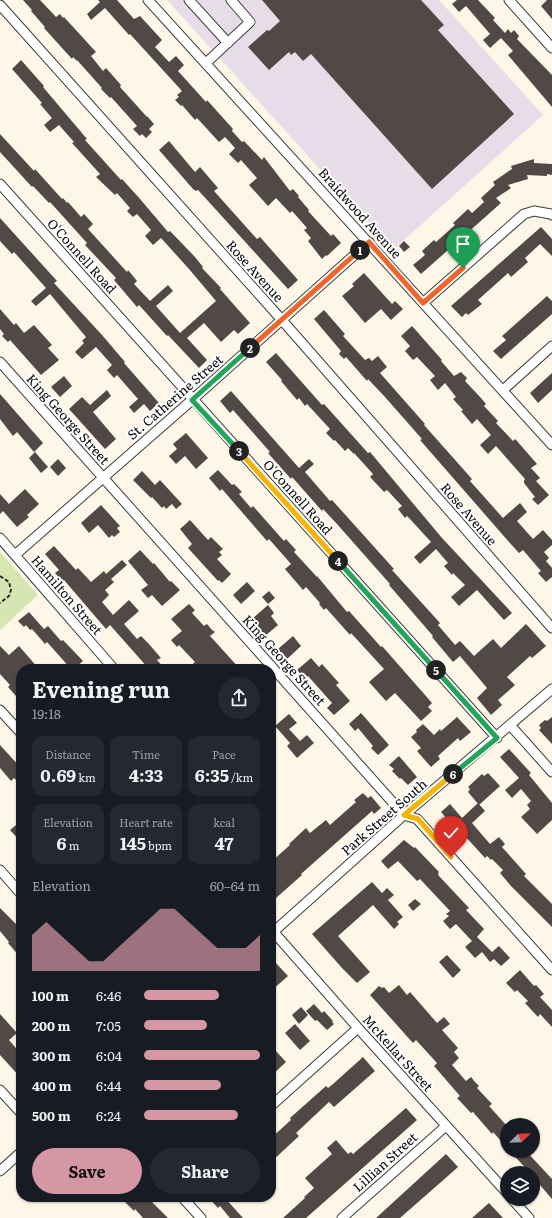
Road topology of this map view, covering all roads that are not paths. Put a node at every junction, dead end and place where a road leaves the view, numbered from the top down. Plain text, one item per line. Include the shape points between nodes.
1 (162, 0) edge
2 (189, 0) edge
3 (231, 0) edge
4 (509, 0) edge
5 (151, 3) edge
6 (0, 5) edge
7 (228, 43) junction
8 (552, 48) edge
9 (206, 63) junction
10 (0, 184) edge
11 (552, 215) edge
12 (369, 242) junction
13 (423, 303) junction
14 (281, 319) junction
15 (552, 346) edge
16 (0, 362) edge
17 (503, 390) junction
18 (192, 400) junction
19 (552, 445) edge
20 (103, 477) junction
21 (0, 538) edge
22 (15, 555) junction
23 (552, 628) edge
24 (110, 664) edge
25 (270, 664) edge
26 (276, 671) edge
27 (552, 689) edge
28 (0, 710) edge
29 (510, 725) junction
30 (16, 728) edge
31 (497, 738) junction
32 (552, 772) edge
33 (404, 815) junction
34 (0, 870) edge
35 (16, 888) edge
36 (276, 928) edge
37 (276, 936) edge
38 (552, 970) edge
39 (358, 1028) junction
40 (0, 1090) edge
41 (276, 1102) edge
42 (16, 1108) edge
43 (446, 1126) junction
44 (16, 1157) edge
45 (0, 1171) edge
46 (500, 1185) edge
47 (187, 1202) edge
48 (518, 1206) edge
49 (201, 1218) edge
50 (342, 1218) edge
51 (529, 1218) edge

1 - 5 street
2 - 7 street
3 - 7 street via 250,22
4 - 8 street
5 - 9 street, Braidwood Avenue
6 - 14 street, Rose Avenue
7 - 9 street
9 - 12 street, Braidwood Avenue
10 - 18 street, O'Connell Road
11 - 13 street via 534,211 524,214
12 - 13 street, Braidwood Avenue
12 - 14 street, St. Catherine Street
13 - 17 street, Braidwood Avenue
14 - 18 street, St. Catherine Street
14 - 23 street, Rose Avenue
15 - 17 street
16 - 20 street, King George Street
17 - 19 street, Braidwood Avenue
18 - 20 street, St. Catherine Street
18 - 31 street, O'Connell Road
20 - 22 street, St. Catherine Street
20 - 25 street, King George Street
21 - 22 street, Hamilton Street
22 - 24 street, Hamilton Street
26 - 33 street, King George Street
27 - 29 street, Park Street South
28 - 30 street
29 - 31 street, Park Street South
29 - 32 street
31 - 33 street, Park Street South
33 - 36 street, Park Street South
33 - 38 street, King George Street via 418,819
34 - 35 street
37 - 39 street, McKellar Street
39 - 41 street
39 - 43 street, McKellar Street
40 - 42 street
43 - 46 street, McKellar Street
43 - 50 street, Lillian Street
44 - 45 street
47 - 49 street
48 - 51 street

